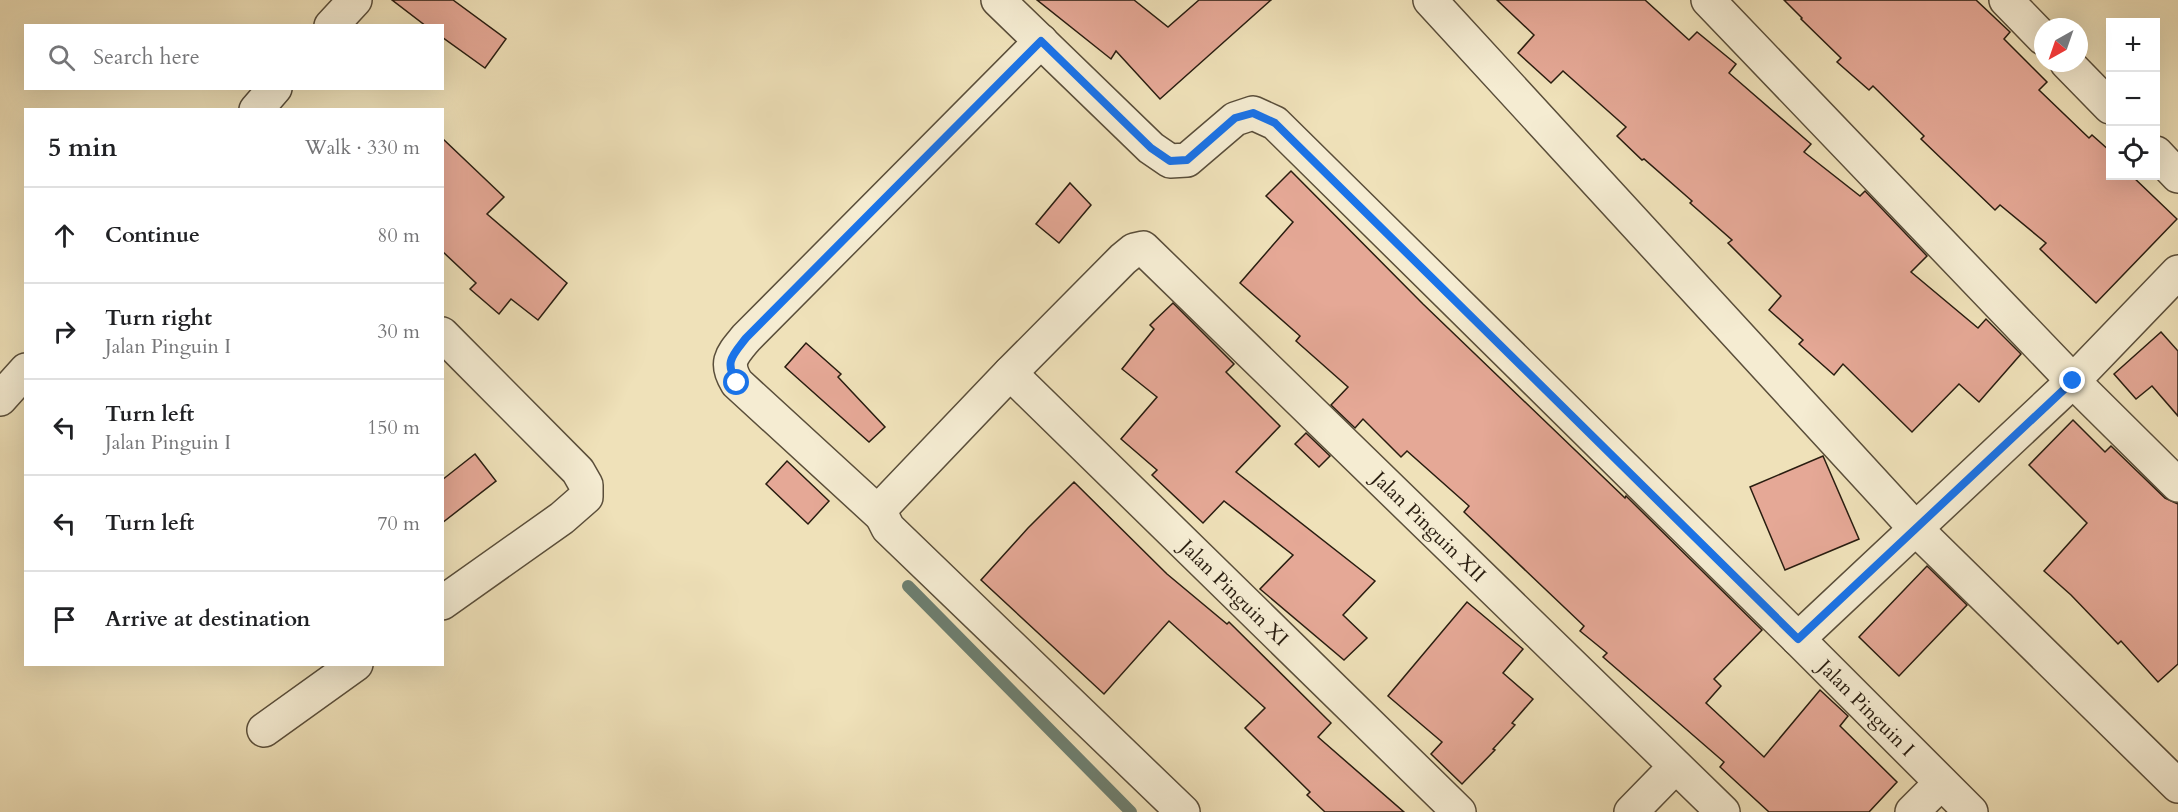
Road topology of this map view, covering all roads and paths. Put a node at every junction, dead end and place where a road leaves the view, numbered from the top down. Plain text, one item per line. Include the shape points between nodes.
1 (998, 0) edge
2 (1430, 0) edge
3 (1708, 0) edge
4 (2006, 0) edge
5 (2034, 29) edge
6 (1041, 41) junction
7 (2076, 72) edge
8 (273, 90) edge
9 (2106, 103) edge
10 (258, 108) edge
11 (2160, 157) edge
12 (2178, 176) edge
13 (2178, 272) edge
14 (444, 336) edge
15 (24, 372) edge
16 (1010, 373) junction
17 (2073, 381) junction
18 (0, 399) edge
19 (2178, 485) edge
20 (882, 516) junction
21 (1916, 530) junction
22 (444, 602) edge
23 (1798, 639) junction
24 (353, 666) edge
25 (264, 730) dead end
26 (1676, 766) junction
27 (1941, 783) junction
28 (2178, 786) edge
29 (1183, 812) edge
30 (1459, 812) edge
31 (1631, 812) edge
32 (1723, 812) edge
33 (1912, 812) edge
34 (1971, 812) edge

1 - 6 street, Jalan Pinguin I
2 - 21 street
3 - 17 street
4 - 5 street
6 - 20 street via 730,358 730,372 737,383
6 - 23 street, Jalan Pinguin I via 1151,148 1170,161 1187,160 1235,118 1253,113 1275,123
7 - 9 street
8 - 10 street
11 - 12 street
13 - 17 street
14 - 22 street via 578,471 586,485 586,497 562,518
15 - 18 street
16 - 20 street via 884,505
16 - 26 street, Jalan Pinguin XII via 1134,250 1143,248
16 - 30 street, Jalan Pinguin XI
17 - 19 street
17 - 21 street
20 - 29 street via 888,528
21 - 23 street
21 - 28 street
23 - 27 street, Jalan Pinguin I
24 - 25 street
26 - 31 street
26 - 32 street, Jalan Pinguin XII
27 - 33 street
27 - 34 street, Jalan Pinguin I

